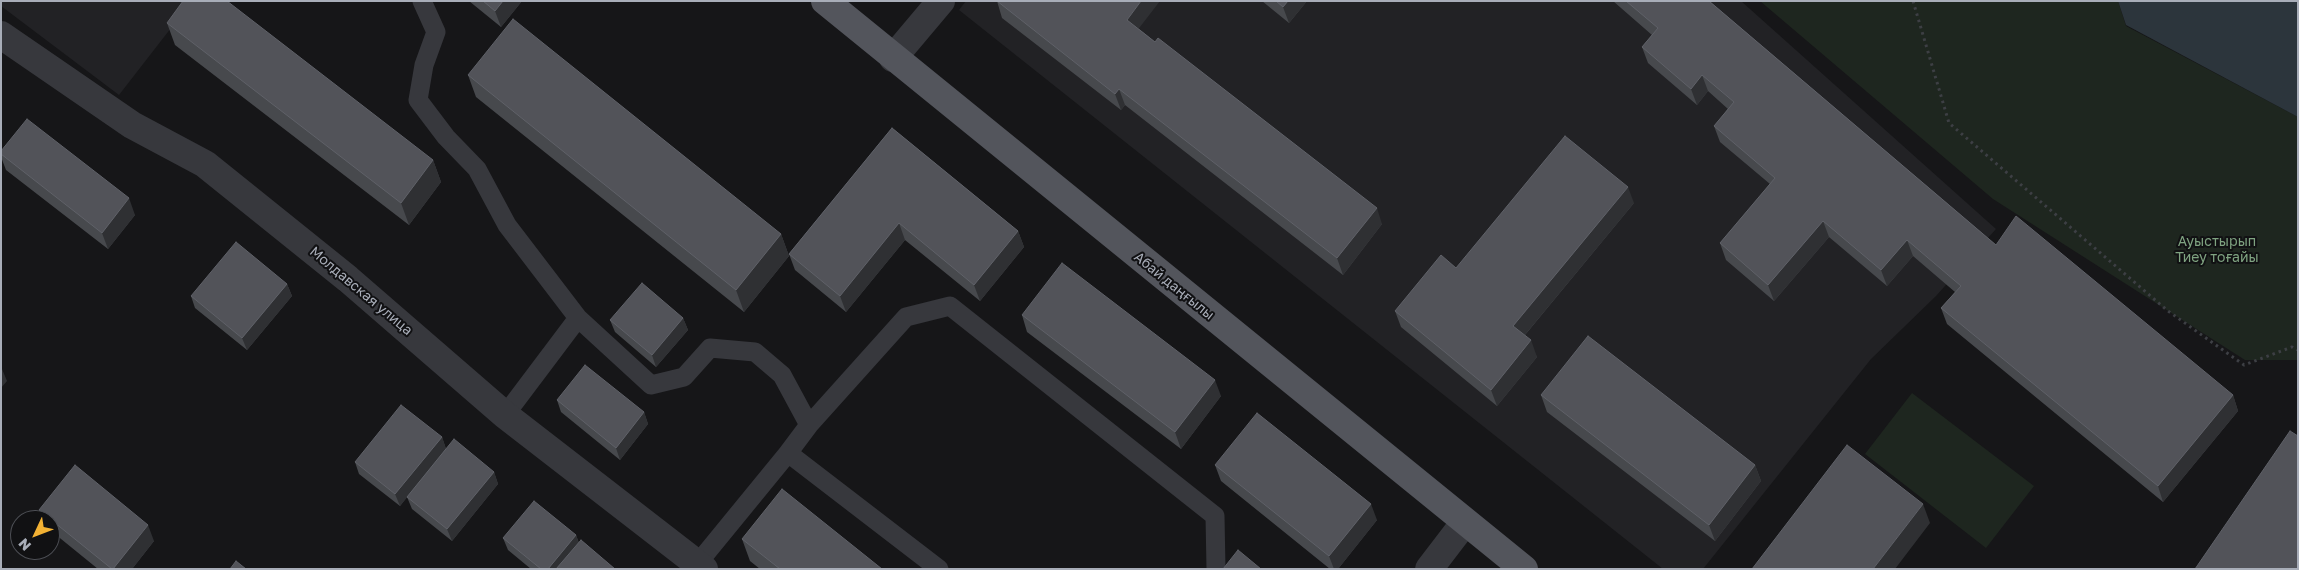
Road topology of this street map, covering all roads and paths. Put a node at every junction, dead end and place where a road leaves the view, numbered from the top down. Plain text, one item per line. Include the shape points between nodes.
1 (422, 1) edge
2 (825, 1) edge
3 (941, 1) edge
4 (1914, 1) edge
5 (1, 35) edge
6 (893, 58) junction
7 (578, 318) junction
8 (2298, 350) edge
9 (505, 415) junction
10 (809, 424) junction
11 (788, 453) junction
12 (1465, 522) junction
13 (701, 566) edge
14 (939, 569) edge
15 (1216, 569) edge
16 (1428, 569) edge
17 (1524, 569) edge

1 - 7 lane via 436,32 424,65 418,100 477,170 507,225
2 - 6 main road, Абай даңғылы
3 - 6 street
4 - 8 path via 1949,123 2168,311 2244,365 2292,347
5 - 9 street, Молдавская улица via 132,124 205,164 348,279
6 - 12 main road, Абай даңғылы
7 - 9 lane
7 - 10 lane via 651,385 684,377 710,348 754,352 782,375
9 - 13 street, Молдавская улица
10 - 11 lane
10 - 15 lane via 906,317 950,306 1215,516
11 - 13 lane
11 - 14 lane
12 - 16 street
12 - 17 main road, Абай даңғылы

